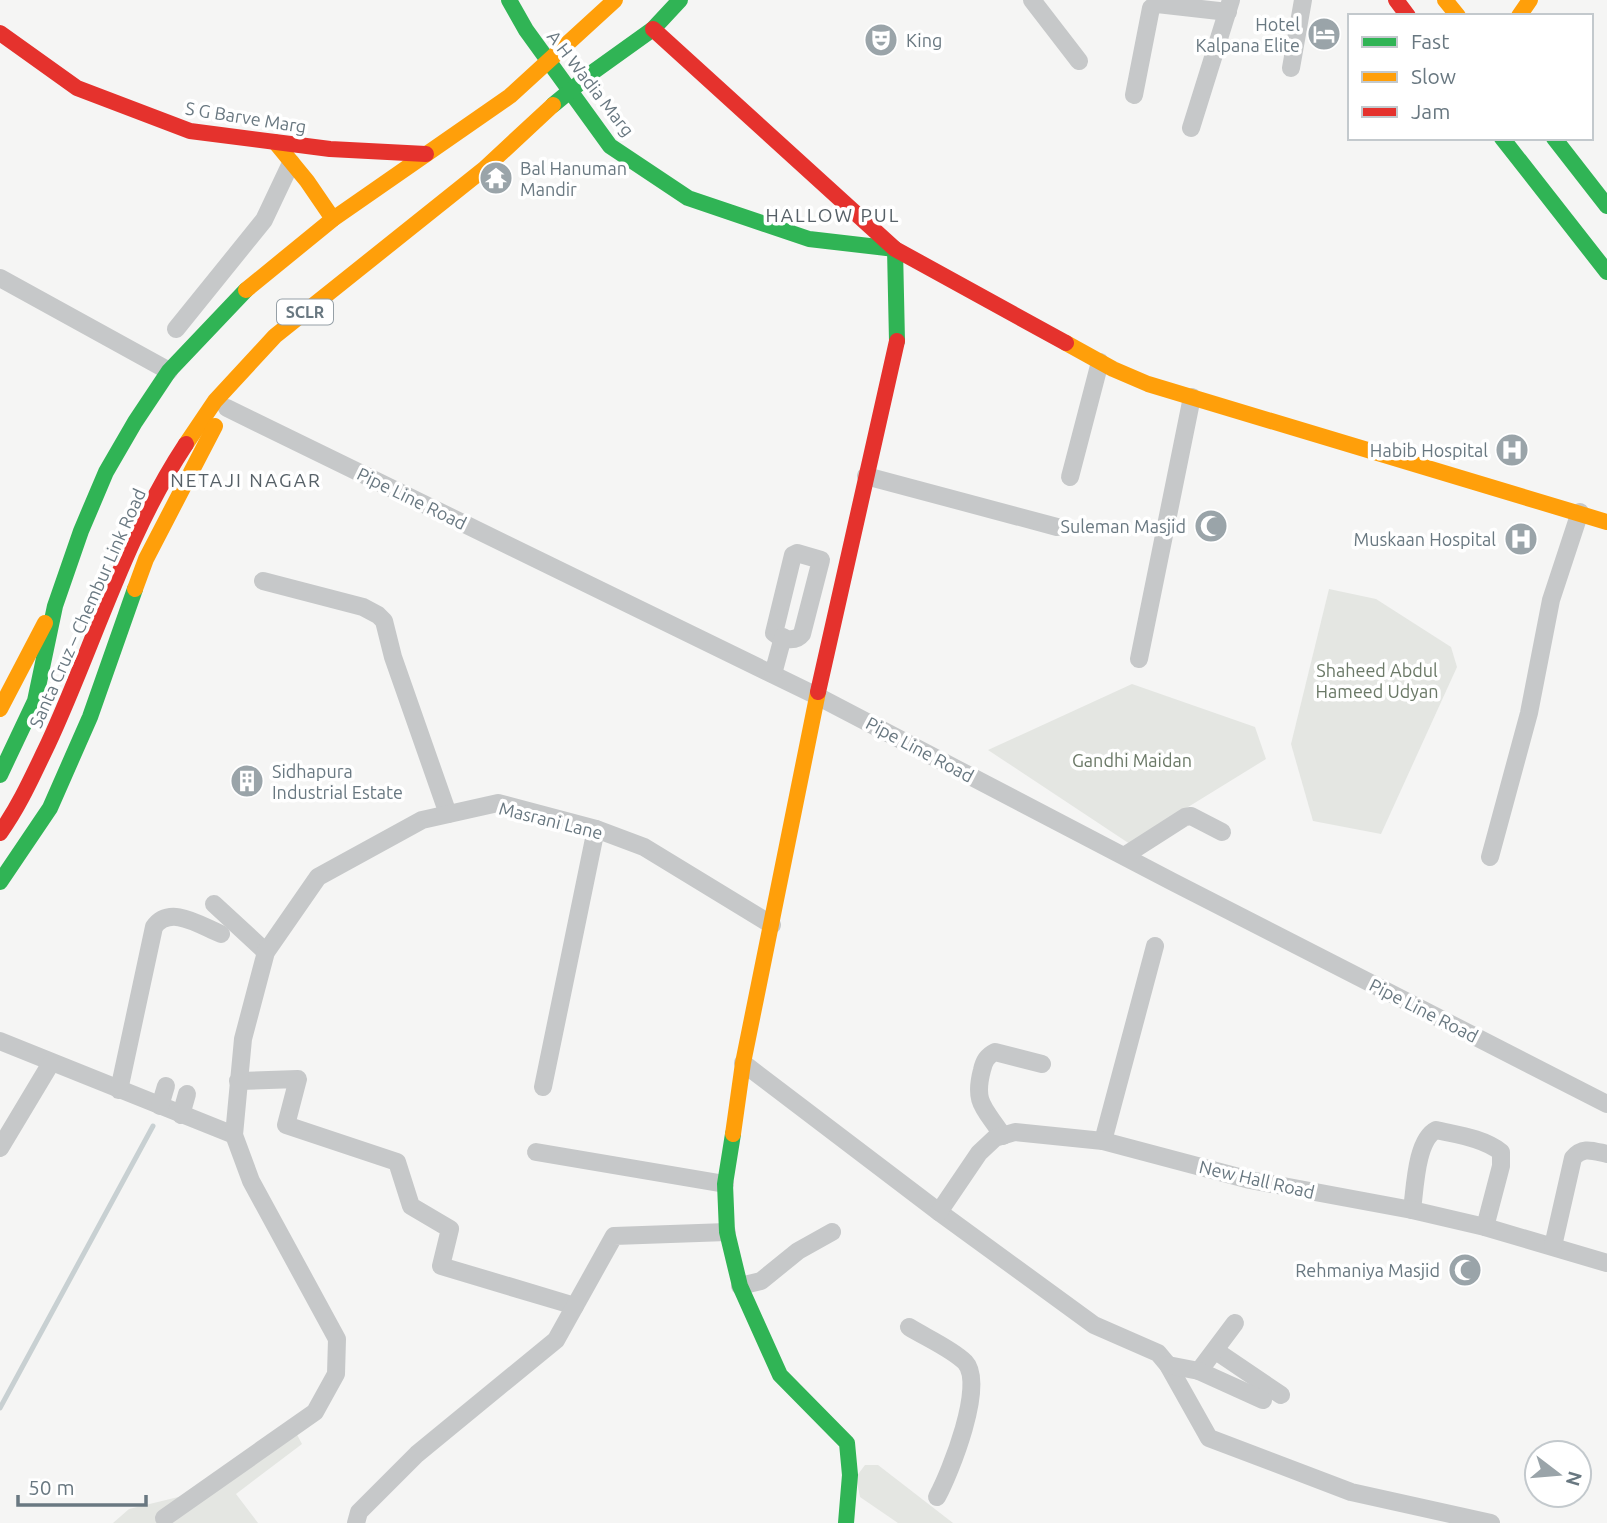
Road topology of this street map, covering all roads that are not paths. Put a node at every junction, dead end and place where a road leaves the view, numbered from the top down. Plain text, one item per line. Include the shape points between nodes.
1 (593, 0) edge
2 (615, 0) edge
3 (680, 0) edge
4 (1032, 0) edge
5 (1303, 0) edge
6 (1445, 0) edge
7 (510, 1) edge
8 (1229, 6) edge
9 (1456, 14) edge
10 (630, 24) dead end
11 (653, 29) junction
12 (0, 33) edge
13 (565, 43) junction
14 (1079, 61) dead end
15 (1291, 68) dead end
16 (593, 72) junction
17 (1134, 95) dead end
18 (1191, 128) dead end
19 (1504, 140) edge
20 (1556, 140) edge
21 (275, 142) junction
22 (426, 154) junction
23 (291, 163) junction
24 (1607, 206) edge
25 (332, 219) junction
26 (895, 249) junction
27 (1607, 272) edge
28 (0, 278) edge
29 (176, 329) dead end
30 (1100, 362) junction
31 (169, 371) junction
32 (1192, 397) junction
33 (221, 405) junction
34 (866, 476) junction
35 (1070, 477) dead end
36 (1580, 512) junction
37 (1607, 522) edge
38 (1057, 527) dead end
39 (262, 581) dead end
40 (55, 606) junction
41 (806, 617) junction
42 (834, 623) junction
43 (783, 637) junction
44 (1139, 659) dead end
45 (773, 674) junction
46 (76, 683) junction
47 (99, 692) junction
48 (817, 695) junction
49 (0, 709) edge
50 (0, 775) edge
51 (448, 814) junction
52 (596, 829) junction
53 (1222, 832) dead end
54 (0, 833) edge
55 (1124, 856) junction
56 (1490, 857) dead end
57 (0, 882) edge
58 (772, 925) junction
59 (1155, 946) dead end
60 (266, 952) junction
61 (0, 1041) edge
62 (51, 1063) junction
63 (743, 1063) junction
64 (1042, 1064) dead end
65 (134, 1074) dead end
66 (238, 1081) junction
67 (166, 1086) dead end
68 (543, 1087) dead end
69 (123, 1091) junction
70 (187, 1094) dead end
71 (1607, 1104) edge
72 (160, 1106) junction
73 (181, 1115) junction
74 (234, 1135) junction
75 (1003, 1136) junction
76 (1103, 1141) junction
77 (0, 1148) edge
78 (536, 1152) dead end
79 (1607, 1154) edge
80 (725, 1184) junction
81 (1412, 1210) junction
82 (939, 1212) junction
83 (1485, 1227) junction
84 (727, 1232) junction
85 (832, 1232) dead end
86 (1553, 1246) junction
87 (1607, 1263) edge
88 (740, 1286) junction
89 (575, 1306) junction
90 (1235, 1323) dead end
91 (909, 1327) dead end
92 (1216, 1351) junction
93 (1168, 1365) junction
94 (1199, 1371) junction
95 (1281, 1395) dead end
96 (1263, 1400) dead end
97 (937, 1497) dead end
98 (164, 1518) dead end
99 (356, 1523) edge
100 (846, 1523) edge
101 (1491, 1523) edge

1 - 13 main road
2 - 13 main road
3 - 11 main road
4 - 14 street
5 - 15 street
6 - 9 main road
7 - 26 main road, A H Wadia Marg via 610,146 688,198 809,239
8 - 17 street via 1157,4 1151,8
8 - 18 street
10 - 16 main road, SCLR
11 - 16 main road
11 - 26 main road
12 - 21 main road, S G Barve Marg via 77,88 190,131
13 - 22 main road, Santa Cruz – Chembur Link Road via 510,96
16 - 33 main road, Santa Cruz – Chembur Link Road / SCLR via 484,169 275,336
19 - 27 main road
20 - 24 main road
21 - 22 main road, S G Barve Marg
21 - 23 main road
22 - 25 main road, Santa Cruz – Chembur Link Road
23 - 25 main road
23 - 29 street via 264,220
25 - 31 main road, Santa Cruz – Chembur Link Road via 237,298
26 - 30 main road
26 - 34 main road via 898,335
28 - 31 street
30 - 32 main road via 1147,384
30 - 35 street
31 - 40 main road, Santa Cruz – Chembur Link Road via 106,472
32 - 36 main road
32 - 44 street
33 - 45 street, Pipe Line Road
33 - 46 main road, Santa Cruz – Chembur Link Road / SCLR via 183,449 154,499
33 - 47 main road via 146,559
34 - 38 street
34 - 42 main road
36 - 37 main road
36 - 56 street via 1551,600 1529,713
39 - 51 street via 363,607 384,621
40 - 49 main road
40 - 50 main road, Santa Cruz – Chembur Link Road via 35,701
41 - 42 street
41 - 43 street via 800,638
41 - 43 street via 821,560 795,553 774,633
42 - 48 main road
43 - 45 street
45 - 48 street, Pipe Line Road
46 - 47 main road
46 - 54 main road, Santa Cruz – Chembur Link Road / SCLR via 20,804
47 - 57 main road via 50,808
48 - 55 street, Pipe Line Road
48 - 58 main road
51 - 52 street, Masrani Lane via 498,803
51 - 60 street, Masrani Lane via 422,820 318,877
52 - 58 street, Masrani Lane via 644,847
52 - 68 street
53 - 55 street via 1195,817 1185,817
55 - 71 street, Pipe Line Road
58 - 63 main road
59 - 76 street
60 - 66 street, Masrani Lane via 243,1039
60 - 69 street via 219,909 215,932 176,916 159,919
61 - 62 street
62 - 69 street
62 - 77 street
63 - 80 main road
63 - 82 street
64 - 75 street via 995,1052 984,1061 978,1098
65 - 69 street
66 - 74 street, Masrani Lane
66 - 89 street via 298,1079 286,1125 397,1162 411,1206 450,1229 441,1266
67 - 72 street
69 - 72 street
70 - 73 street
72 - 73 street
73 - 74 street
74 - 98 street, Masrani Lane via 251,1181 337,1339 336,1374 315,1412
75 - 76 street, New Hall Road via 1015,1132
75 - 82 street via 979,1153
76 - 81 street, New Hall Road via 1250,1180
78 - 80 street
79 - 86 street via 1585,1149 1573,1158
80 - 84 main road
81 - 83 street, New Hall Road
81 - 83 street via 1423,1144 1436,1130 1501,1152
82 - 93 street via 1094,1325 1158,1353
83 - 86 street, New Hall Road
84 - 88 main road
84 - 89 street via 614,1236
85 - 88 street via 761,1281
86 - 87 street, New Hall Road
88 - 100 main road via 780,1375 847,1443
89 - 99 street via 556,1340 417,1454 359,1512
90 - 92 street
91 - 97 street via 965,1363 971,1373 970,1401 956,1454
92 - 94 street
92 - 95 street
93 - 94 street
93 - 101 street via 1209,1438 1351,1492
94 - 96 street

